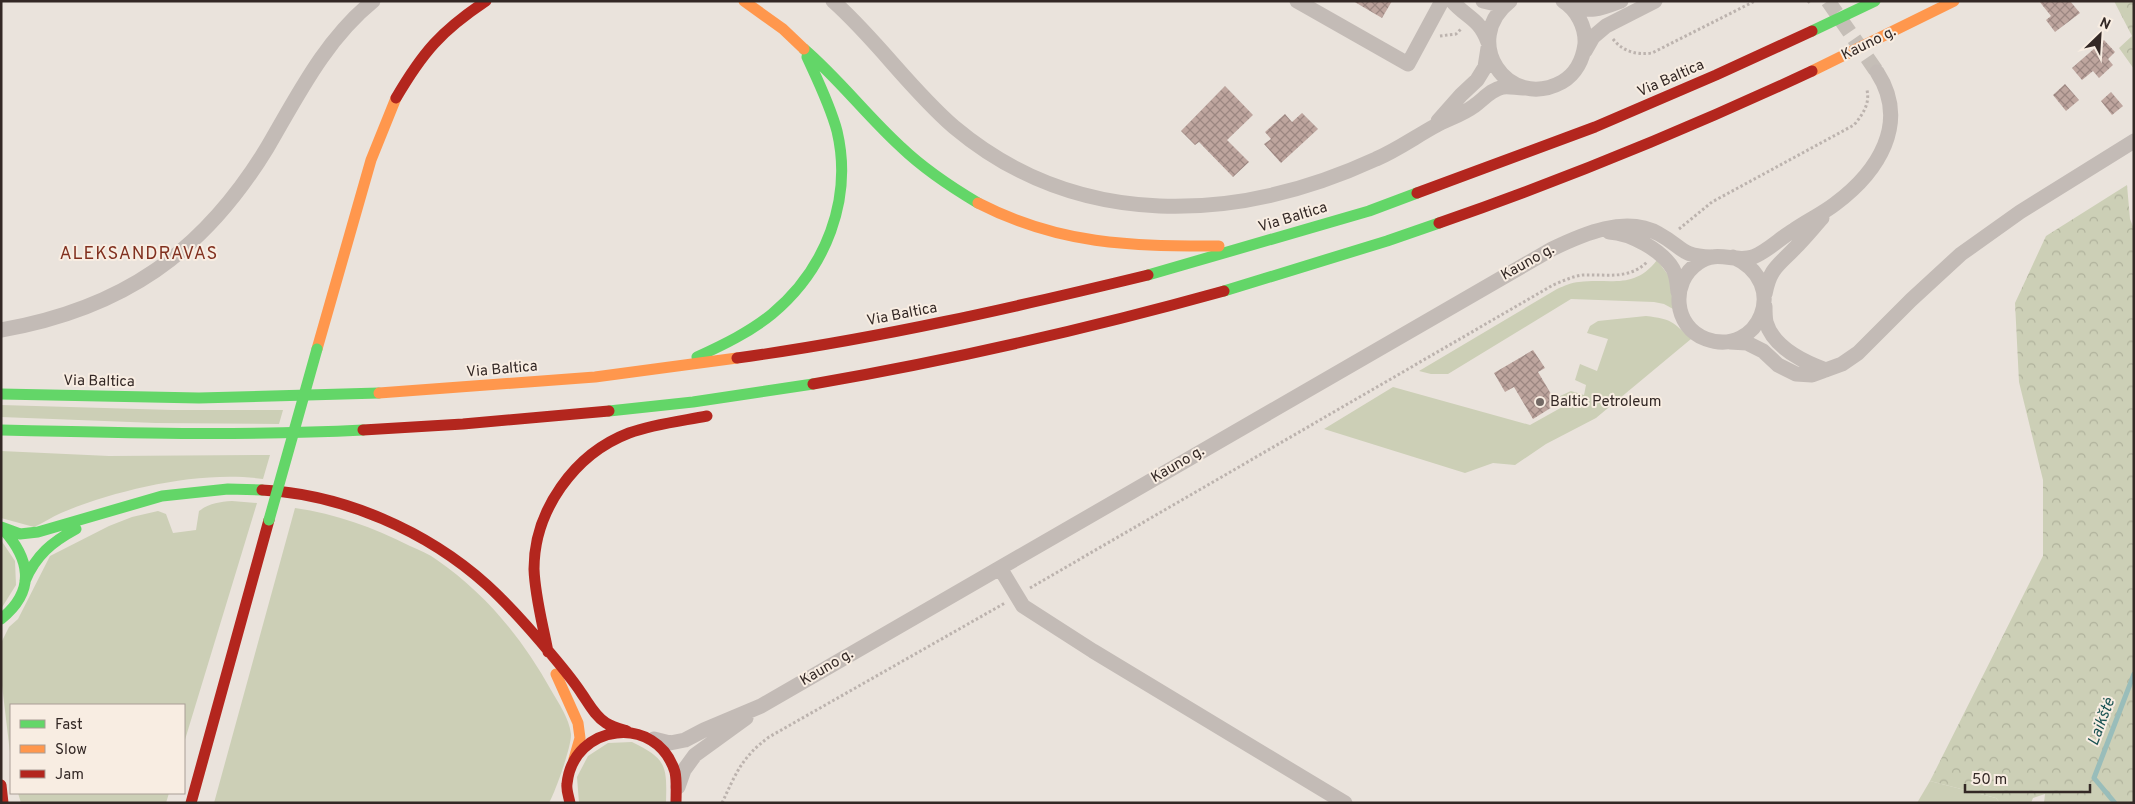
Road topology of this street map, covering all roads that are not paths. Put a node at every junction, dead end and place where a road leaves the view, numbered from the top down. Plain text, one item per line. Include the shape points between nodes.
1 (374, 1) edge
2 (486, 1) edge
3 (744, 1) edge
4 (833, 1) edge
5 (1298, 1) edge
6 (1442, 1) edge
7 (1452, 1) edge
8 (1483, 1) edge
9 (1505, 1) edge
10 (1510, 1) edge
11 (1621, 1) edge
12 (1655, 1) edge
13 (1875, 1) edge
14 (1954, 1) edge
15 (1565, 2) edge
16 (1488, 44) junction
17 (804, 50) junction
18 (1584, 54) junction
19 (1877, 72) tunnel mouth
20 (1523, 88) junction
21 (1434, 126) junction
22 (2134, 140) edge
23 (1835, 204) junction
24 (1598, 232) junction
25 (1251, 246) junction
26 (1711, 257) junction
27 (1733, 257) junction
28 (1678, 294) junction
29 (1764, 299) junction
30 (1, 330) edge
31 (1729, 342) junction
32 (674, 368) junction
33 (1826, 370) junction
34 (878, 372) junction
35 (1, 394) edge
36 (799, 398) dead end
37 (716, 414) dead end
38 (1, 430) edge
39 (112, 509) junction
40 (1, 527) edge
41 (1000, 568) junction
42 (25, 581) junction
43 (3, 620) edge
44 (548, 652) junction
45 (760, 706) junction
46 (627, 731) junction
47 (650, 738) junction
48 (574, 759) junction
49 (567, 785) junction
50 (678, 787) junction
51 (194, 791) junction
52 (2, 793) edge
53 (7, 803) edge
54 (185, 803) edge
55 (192, 803) edge
56 (560, 803) edge
57 (570, 803) edge
58 (676, 803) edge
59 (1345, 803) edge

1 - 30 street via 328,49 302,85 242,186 194,240 148,276 91,306 61,317
2 - 51 main road, bridge via 441,36 406,78 373,149
3 - 17 main road via 783,29
4 - 21 street via 930,104 983,148 1034,176 1083,194 1121,203 1184,207 1249,200 1360,167 1396,150
5 - 6 street via 1408,64
7 - 16 street via 1483,27
8 - 9 street via 1496,4
10 - 16 street via 1494,17
11 - 15 street via 1600,9 1585,10
12 - 18 street via 1606,26 1593,37
13 - 25 main road, Via Baltica via 1767,53 1551,145 1372,209
14 - 34 main road, Kauno g. via 1734,108 1550,184 1365,250 1100,325
15 - 18 street via 1578,15 1583,28
16 - 20 street via 1492,60 1500,72
16 - 21 street via 1485,67 1477,80
17 - 25 main road via 826,67 914,160 971,199 1002,214 1062,234 1106,243
17 - 32 main road via 825,95 839,143 840,194 835,221 825,247 805,280 772,313 719,347
18 - 20 street via 1567,80 1538,90
19 - 23 street via 1890,101 1889,133 1882,153 1870,171
20 - 21 street via 1504,87 1491,92 1473,107
22 - 33 street via 1974,245 1918,294 1858,354
23 - 27 street via 1783,236 1764,252 1751,258
23 - 29 street via 1777,264 1768,279
24 - 26 street, Kauno g. via 1632,225 1652,230 1685,253
24 - 28 street via 1625,235 1642,242 1672,268
24 - 41 street, Kauno g. via 1574,238 1552,249
25 - 32 main road, Via Baltica via 1067,295 957,320 845,342
26 - 27 street
26 - 28 street via 1689,270
27 - 29 street via 1755,271
28 - 31 street via 1681,314 1694,332 1704,339
29 - 31 street via 1760,318 1753,329
29 - 33 street via 1766,322 1773,336 1806,363
31 - 33 street via 1747,343 1796,374 1812,375
32 - 35 main road, Via Baltica via 480,388 334,396 180,399
34 - 36 main road
34 - 38 main road via 647,408 418,428 182,436
37 - 44 main road via 649,427 618,438 578,466 561,486 545,516 535,558 535,584
39 - 40 main road via 38,532 20,534
39 - 42 main road via 45,549 33,563
39 - 44 main road via 179,493 238,488 295,493 346,505 396,524 452,556 498,594
40 - 42 main road via 21,551
41 - 45 street, Kauno g.
41 - 59 street via 1023,606
42 - 43 main road via 16,606
44 - 46 main road via 582,694 590,710 606,723
44 - 48 main road via 578,723 580,738
45 - 47 street, Kauno g. via 685,740 670,743
45 - 50 street, Kauno g. via 695,756 684,770
46 - 47 main road
46 - 48 main road via 597,737
47 - 50 main road via 671,759
48 - 49 main road
49 - 56 main road
49 - 57 main road
50 - 58 main road
51 - 54 main road
51 - 55 main road
52 - 53 main road

